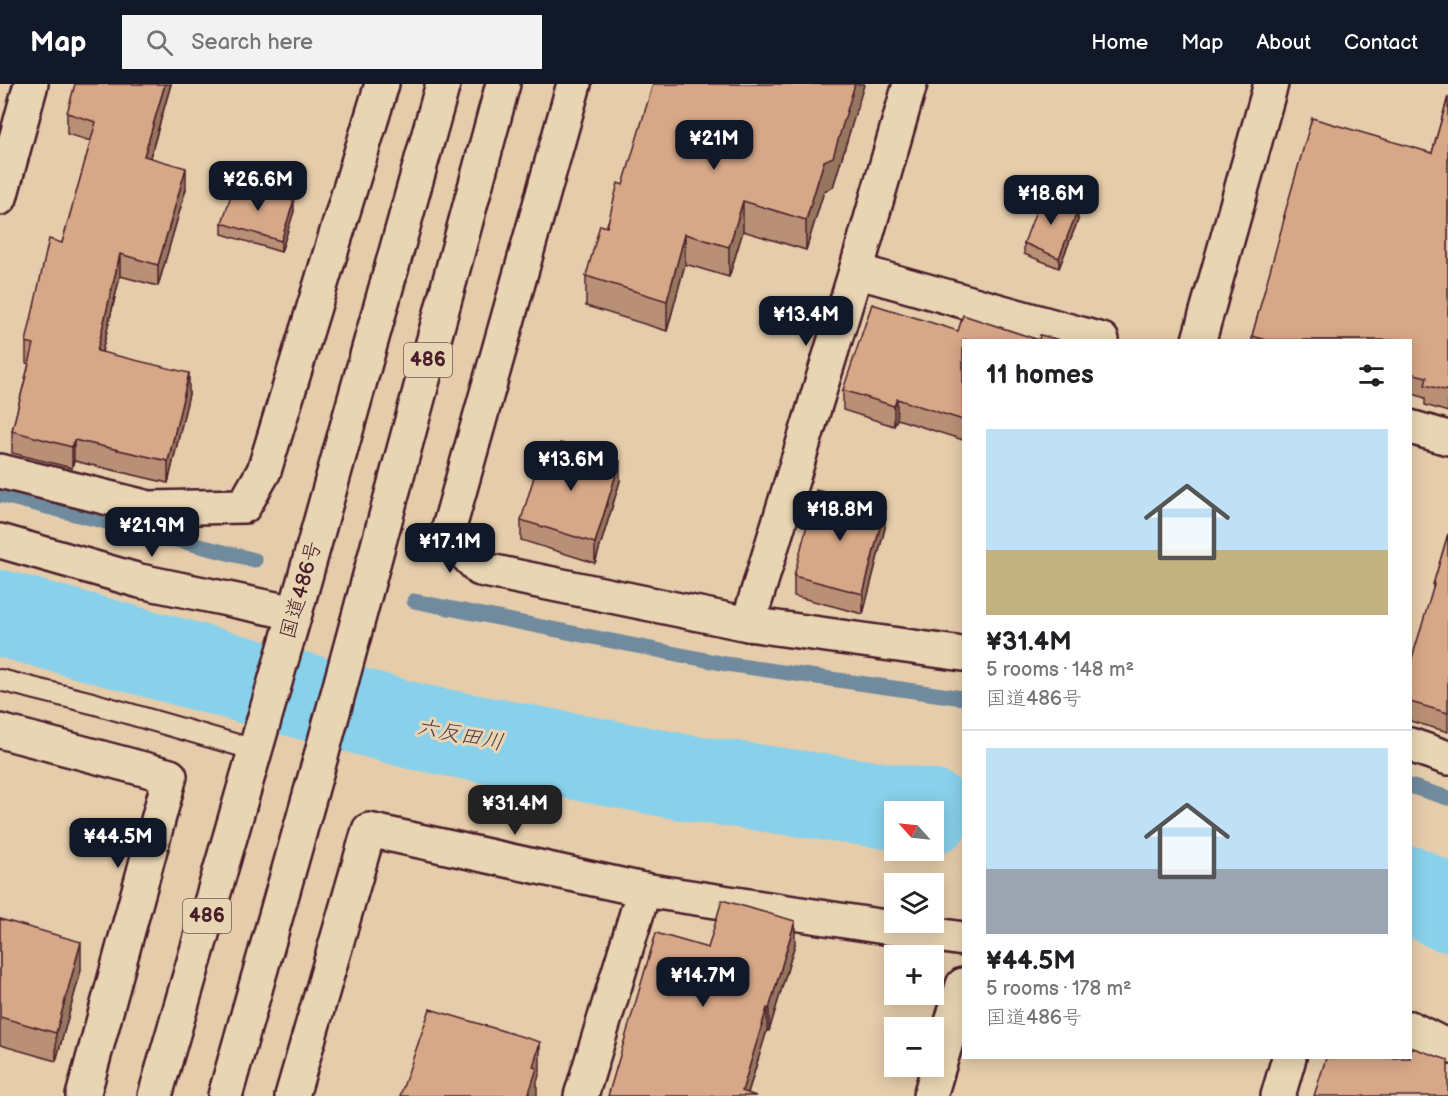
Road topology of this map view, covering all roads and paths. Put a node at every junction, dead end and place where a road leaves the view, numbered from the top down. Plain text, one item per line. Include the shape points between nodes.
1 (31, 84) edge
2 (382, 84) edge
3 (443, 84) edge
4 (503, 84) edge
5 (574, 84) edge
6 (910, 84) edge
7 (1271, 84) edge
8 (0, 198) edge
9 (856, 271) junction
10 (1098, 339) edge
11 (1199, 339) edge
12 (1412, 429) edge
13 (1448, 438) edge
14 (0, 471) edge
15 (0, 541) edge
16 (292, 620) junction
17 (748, 624) junction
18 (962, 654) edge
19 (0, 680) edge
20 (0, 731) edge
21 (257, 743) junction
22 (1412, 746) edge
23 (1448, 758) edge
24 (644, 890) junction
25 (962, 939) edge
26 (962, 988) edge
27 (1412, 1029) edge
28 (1448, 1047) edge
29 (1289, 1059) edge
30 (83, 1096) edge
31 (155, 1096) edge
32 (225, 1096) edge
33 (292, 1096) edge
34 (581, 1096) edge
35 (930, 1096) edge
36 (1278, 1096) edge

1 - 8 main road
2 - 14 main road via 264,471 244,506 149,508
3 - 16 main road, 国道486号 / 486
4 - 32 main road, 486
5 - 17 main road via 447,535 480,569
6 - 9 main road
7 - 11 main road
9 - 10 main road
9 - 17 main road
12 - 13 main road
15 - 16 main road
16 - 21 main road, 国道486号 / 486
17 - 18 main road
19 - 21 lane
20 - 30 main road via 170,776
21 - 31 main road, 国道486号 / 486
22 - 23 main road
24 - 25 main road
24 - 33 main road via 369,830
24 - 34 main road
26 - 35 main road
27 - 28 main road
29 - 36 main road

